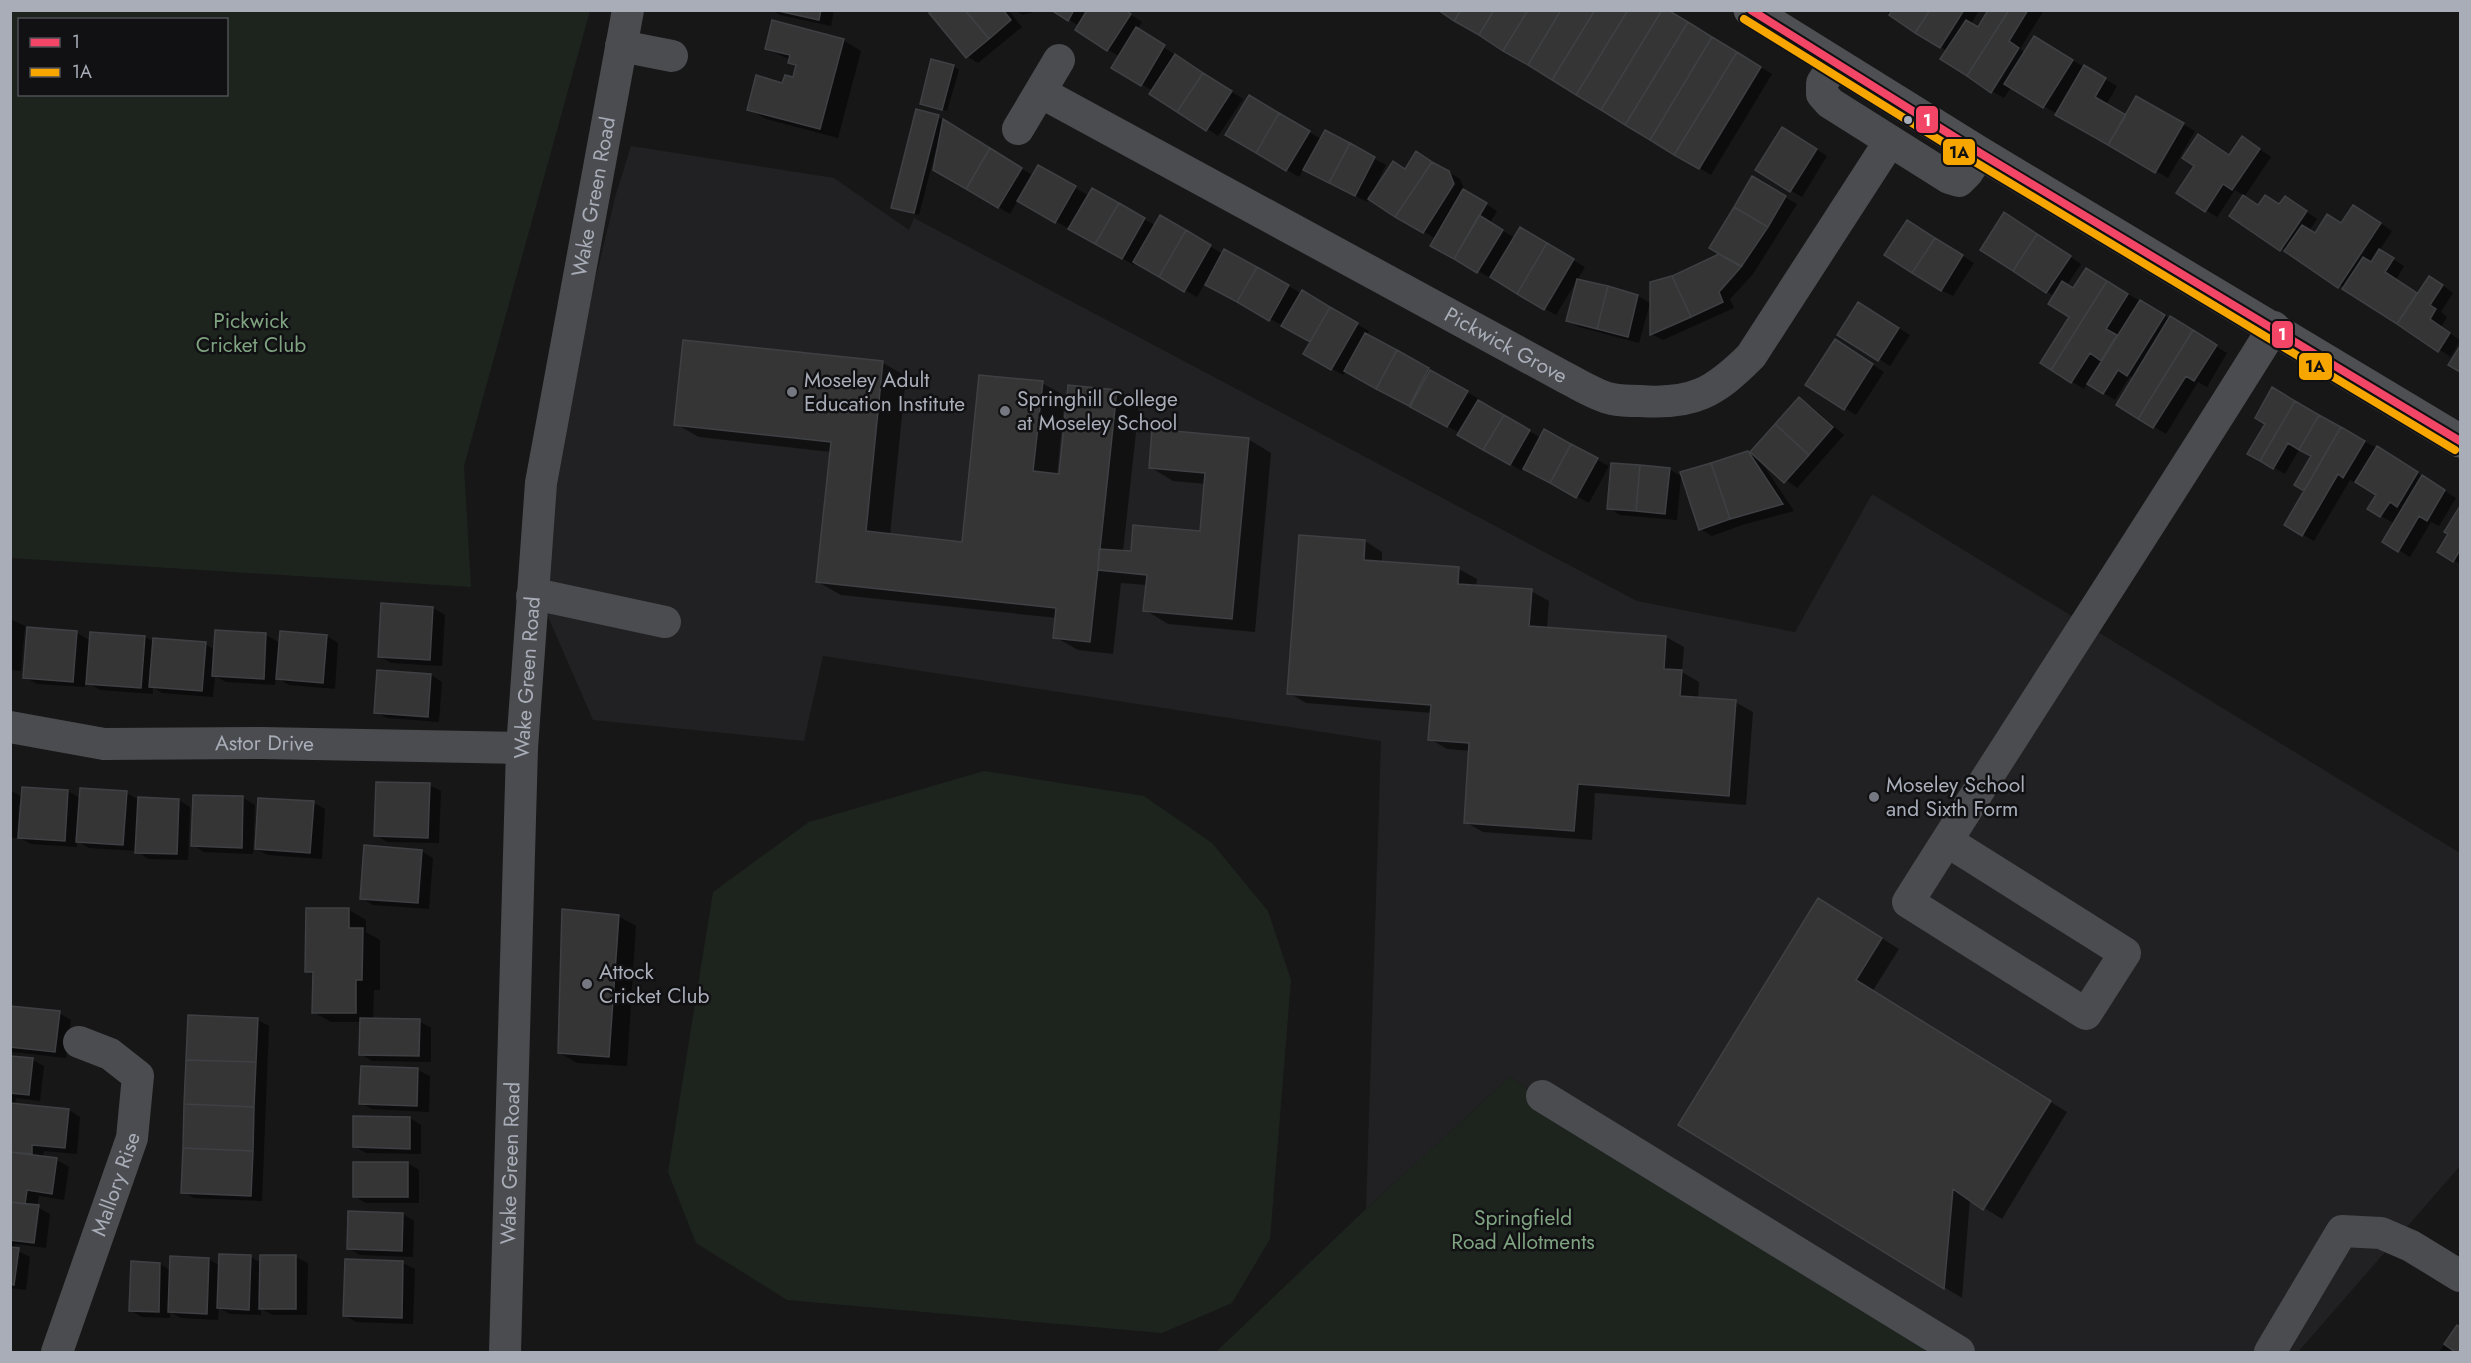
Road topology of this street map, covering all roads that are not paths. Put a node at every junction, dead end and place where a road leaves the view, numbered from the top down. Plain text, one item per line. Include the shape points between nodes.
1 (628, 10) edge
2 (1750, 10) edge
3 (621, 46) junction
4 (672, 56) dead end
5 (1059, 60) dead end
6 (1835, 63) junction
7 (1042, 93) junction
8 (1018, 129) dead end
9 (1890, 141) junction
10 (1980, 153) junction
11 (2274, 327) junction
12 (2460, 441) edge
13 (532, 596) junction
14 (665, 622) dead end
15 (10, 727) edge
16 (522, 748) junction
17 (1947, 841) junction
18 (79, 1042) dead end
19 (1542, 1096) dead end
20 (2460, 1276) edge
21 (58, 1352) edge
22 (505, 1353) edge
23 (1959, 1353) edge
24 (2270, 1353) edge

1 - 3 street, Wake Green Road
2 - 6 main road
3 - 4 street
3 - 13 street, Wake Green Road via 541,483
5 - 7 street
6 - 9 street via 1822,83 1822,94
6 - 10 main road
7 - 8 street
7 - 9 street, Pickwick Grove via 1566,378 1611,399 1652,402 1683,401 1707,392 1751,356
9 - 10 street via 1949,178 1959,180
10 - 11 main road
11 - 12 main road
11 - 17 street
13 - 14 street
13 - 16 street, Wake Green Road
15 - 16 street, Astor Drive via 104,744
16 - 22 street, Wake Green Road
17 - 17 street via 1908,902 2086,1014 2125,953
18 - 21 street, Mallory Rise via 110,1054 138,1076 132,1138
19 - 23 street
20 - 24 street via 2381,1233 2342,1232

